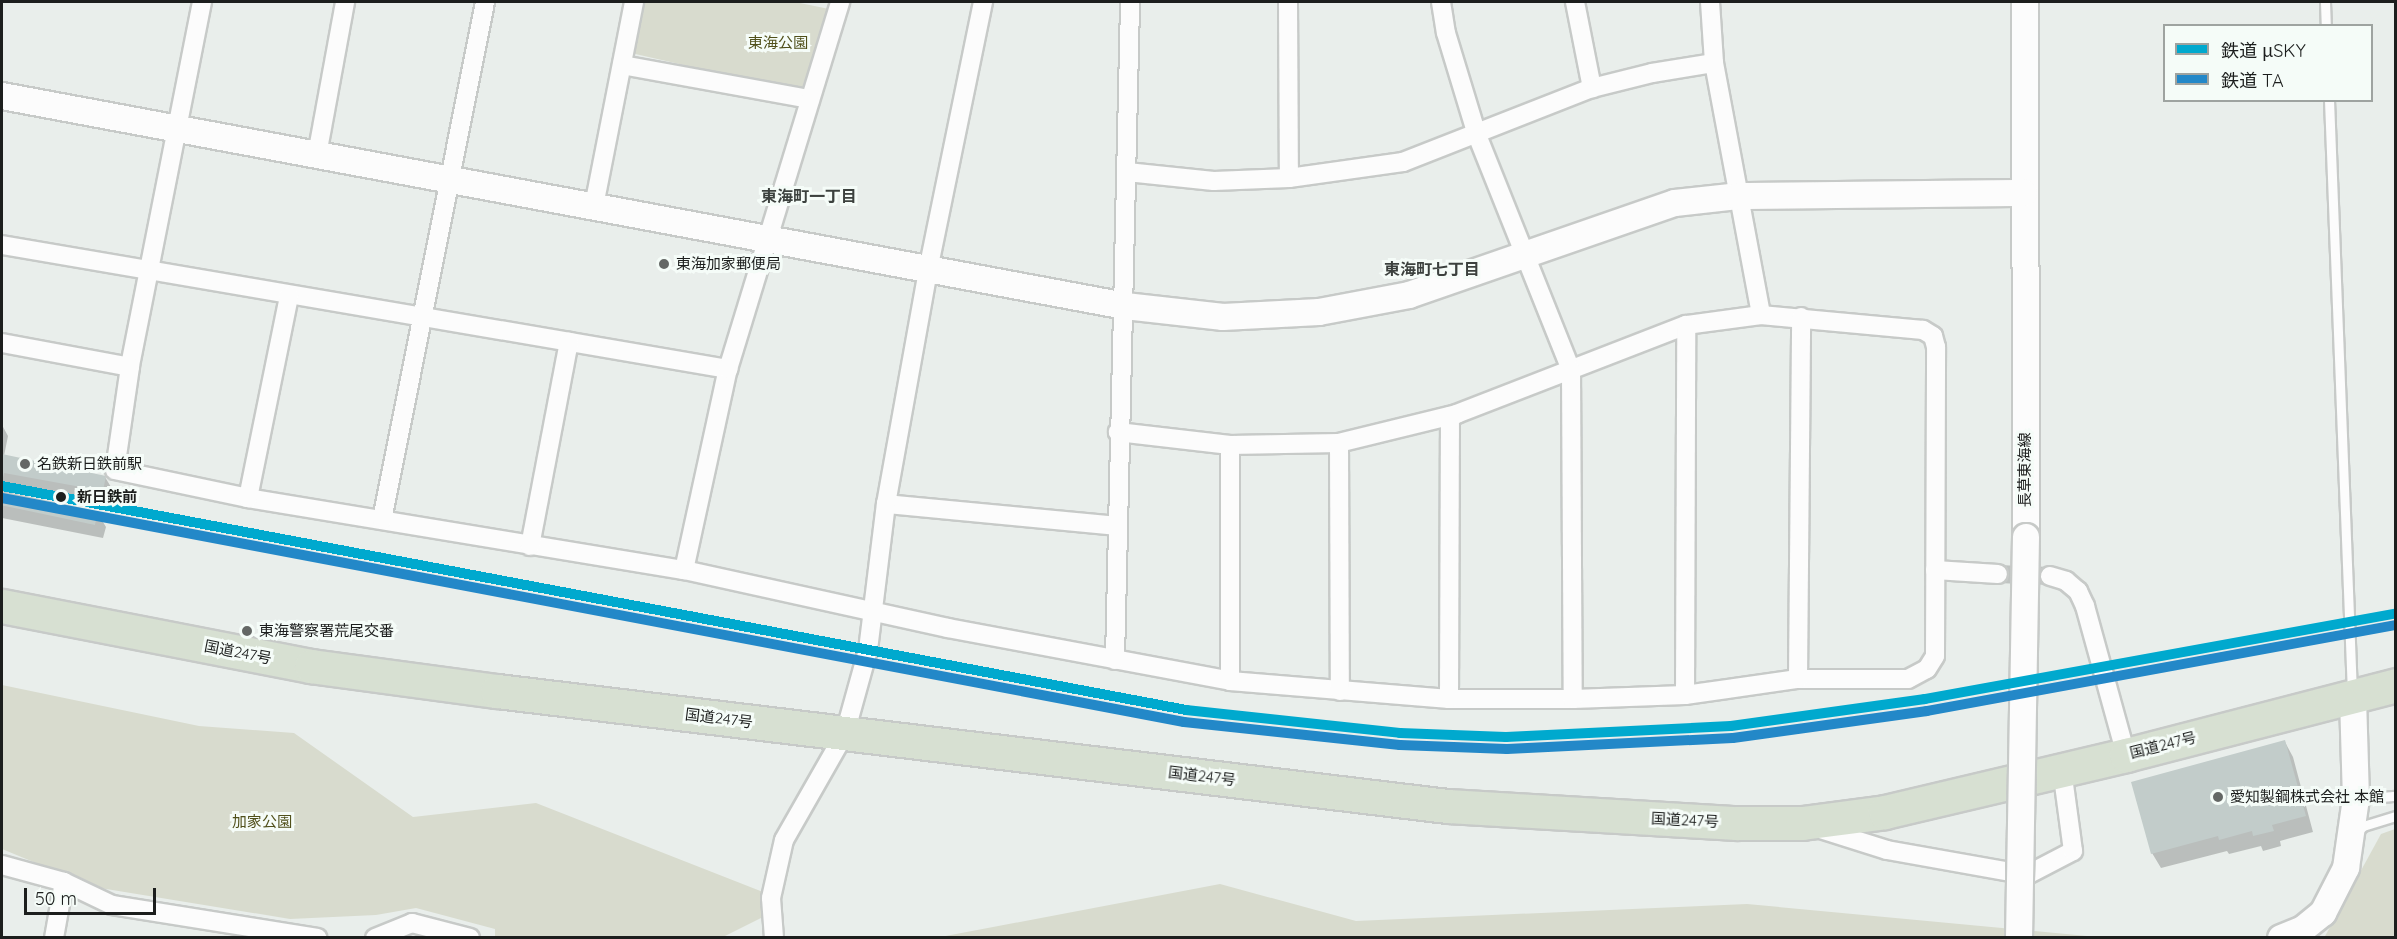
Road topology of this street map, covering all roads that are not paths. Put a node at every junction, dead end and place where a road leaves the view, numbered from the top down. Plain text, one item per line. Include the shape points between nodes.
1 (202, 2) edge
2 (345, 2) edge
3 (484, 2) edge
4 (634, 2) edge
5 (837, 2) edge
6 (983, 2) edge
7 (1130, 2) edge
8 (1288, 2) edge
9 (1441, 2) edge
10 (1575, 2) edge
11 (1710, 2) edge
12 (2025, 2) edge
13 (2325, 2) edge
14 (2326, 24) edge
15 (1714, 63) junction
16 (621, 65) junction
17 (1592, 88) junction
18 (2, 96) edge
19 (810, 99) junction
20 (2329, 102) edge
21 (177, 129) junction
22 (1478, 135) junction
23 (317, 155) junction
24 (1128, 172) junction
25 (447, 177) junction
26 (1289, 178) junction
27 (2025, 193) junction
28 (1738, 196) junction
29 (594, 206) junction
30 (766, 240) junction
31 (2, 245) edge
32 (1526, 257) junction
33 (928, 270) junction
34 (149, 271) junction
35 (289, 296) junction
36 (1125, 306) junction
37 (422, 314) junction
38 (1761, 315) junction
39 (1801, 317) junction
40 (1686, 325) junction
41 (569, 342) junction
42 (2, 343) edge
43 (130, 367) junction
44 (728, 369) junction
45 (1571, 369) junction
46 (1450, 416) junction
47 (1118, 432) junction
48 (1340, 443) junction
49 (1230, 445) junction
50 (248, 498) junction
51 (886, 504) junction
52 (382, 520) junction
53 (1117, 526) junction
54 (530, 546) junction
55 (684, 570) junction
56 (1935, 570) junction
57 (1998, 574) tunnel mouth
58 (2050, 576) tunnel mouth
59 (2, 606) edge
60 (870, 611) junction
61 (1115, 660) junction
62 (1798, 679) junction
63 (1230, 681) junction
64 (2396, 685) edge
65 (1340, 691) junction
66 (1685, 695) junction
67 (2353, 697) junction
68 (1449, 699) junction
69 (1573, 699) junction
70 (845, 734) junction
71 (2126, 755) junction
72 (2062, 770) junction
73 (2396, 796) edge
74 (2356, 799) junction
75 (2396, 816) edge
76 (1802, 823) junction
77 (2352, 837) junction
78 (2, 865) edge
79 (64, 882) junction
80 (54, 938) edge
81 (317, 938) edge
82 (375, 938) edge
83 (470, 938) edge
84 (774, 938) edge
85 (2019, 938) edge
86 (2281, 938) edge

1 - 21 street
2 - 23 street
3 - 25 street
4 - 16 street
5 - 19 street
6 - 33 street
7 - 24 street
8 - 26 street
9 - 22 street via 1446,33
10 - 17 street
11 - 15 street
12 - 27 street, 長草東海線
13 - 14 lane
15 - 17 street via 1652,72
15 - 28 street
16 - 19 street
16 - 29 street
17 - 22 street
18 - 21 street
19 - 30 street
20 - 67 lane
21 - 23 street
21 - 34 street
22 - 26 street via 1403,162
22 - 32 street
23 - 25 street
24 - 26 street via 1215,181
24 - 36 street
25 - 29 street
25 - 37 street
27 - 28 street
27 - 85 street, 長草東海線, bridge via 2026,537
28 - 32 street via 1675,203
28 - 38 street
29 - 30 street
30 - 33 street
30 - 44 street
31 - 34 street
32 - 36 street via 1409,295 1319,312 1223,317
32 - 45 street
33 - 36 street
33 - 51 street
34 - 35 street
34 - 43 street
35 - 37 street
35 - 50 street
36 - 47 street
37 - 41 street
37 - 52 street
38 - 39 street
38 - 40 street
39 - 56 street via 1923,330 1933,336
39 - 62 street
40 - 45 street
40 - 66 street
41 - 44 street
41 - 54 street
42 - 43 street
43 - 50 street via 115,470
44 - 55 street
45 - 46 street
45 - 69 street
46 - 48 street
46 - 68 street
47 - 49 street
47 - 53 street
48 - 49 street
48 - 65 street
49 - 63 street
50 - 52 street
51 - 53 street
51 - 60 street
52 - 54 street
53 - 61 street
54 - 55 street
55 - 60 street
56 - 57 street
56 - 62 street via 1935,656 1927,669 1908,679
58 - 71 street via 2066,581 2078,591 2085,606
59 - 70 highway, 国道247号 via 311,666
60 - 61 street
60 - 70 street via 868,650
61 - 63 street
62 - 66 street
63 - 65 street
64 - 67 highway, 国道247号
65 - 68 street
66 - 69 street
67 - 71 highway, 国道247号
67 - 74 street
68 - 69 street
70 - 76 highway, 国道247号 via 1448,806
70 - 84 street via 784,840 771,898
71 - 72 highway, 国道247号
72 - 76 highway, 国道247号 via 1885,812
72 - 76 street via 2073,851 2028,875 1887,850
73 - 74 lane
74 - 77 street
75 - 77 lane via 2363,826
77 - 86 street via 2346,868 2323,913 2303,929
78 - 79 street
79 - 80 street
79 - 81 street via 112,905
82 - 83 street via 412,923

